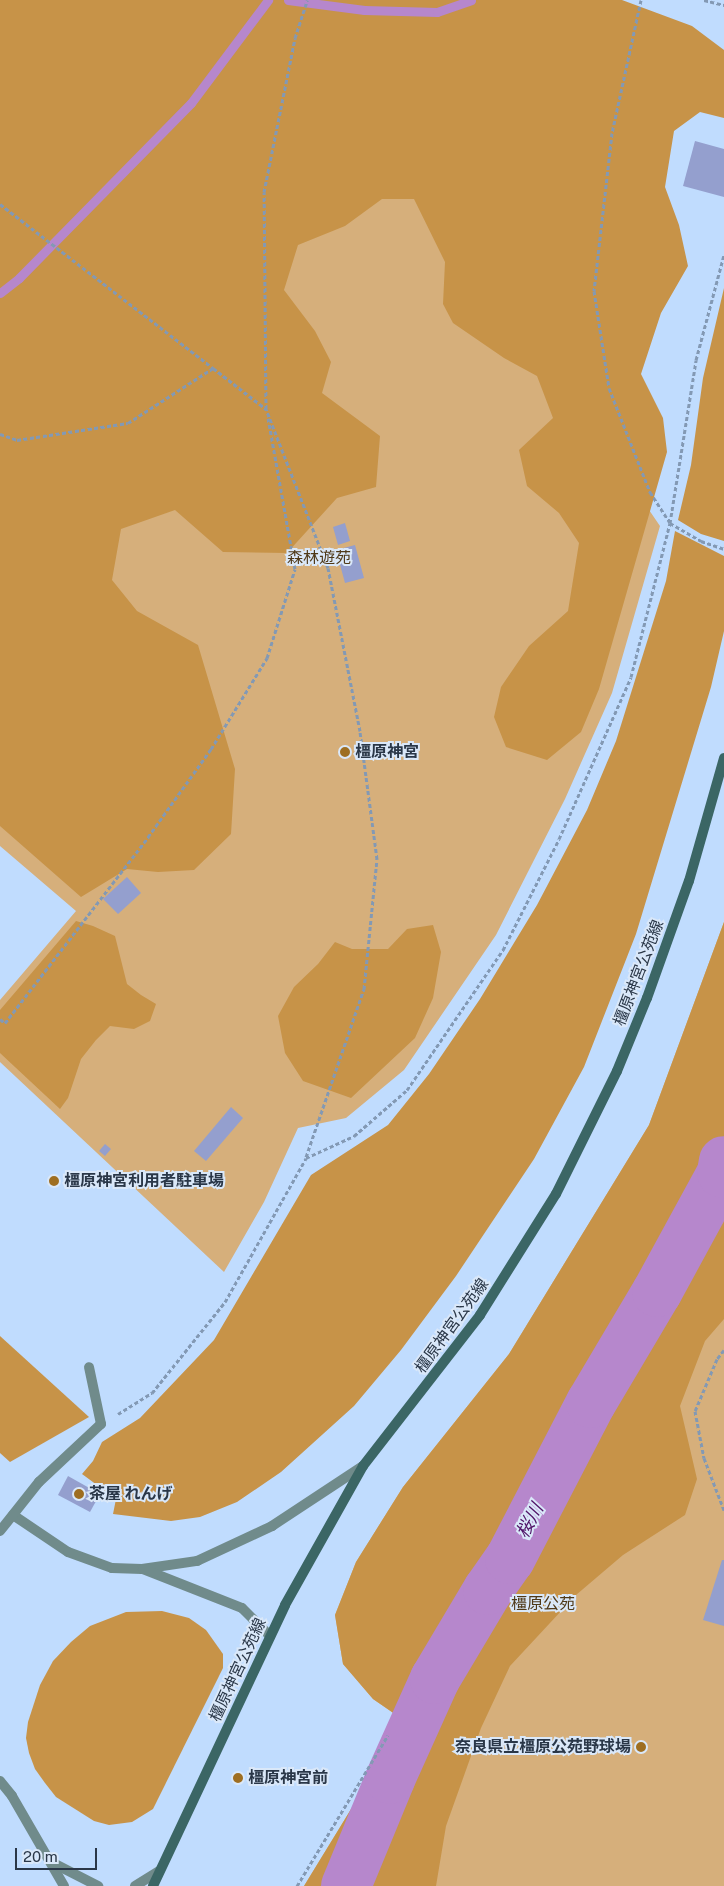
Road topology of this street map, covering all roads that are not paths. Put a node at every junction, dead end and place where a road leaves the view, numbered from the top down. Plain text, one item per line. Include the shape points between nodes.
1 (724, 758) edge
2 (89, 1367) dead end
3 (363, 1466) junction
4 (13, 1515) junction
5 (0, 1531) edge
6 (142, 1568) junction
7 (270, 1636) junction
8 (0, 1781) edge
9 (53, 1863) junction
10 (159, 1871) junction
11 (64, 1886) edge
12 (98, 1886) edge
13 (135, 1886) edge
14 (153, 1886) edge

1 - 3 main road, 橿原神宮公苑線 via 689,881 647,998 617,1071 556,1194 480,1316
2 - 4 lane via 100,1424 39,1482
3 - 6 lane via 272,1526 247,1538 197,1560
3 - 7 main road, 橿原神宮公苑線
4 - 5 lane
4 - 6 lane via 68,1552 112,1568
6 - 7 lane via 242,1608
7 - 10 main road, 橿原神宮公苑線
8 - 9 lane
9 - 11 lane
9 - 12 lane
10 - 13 lane
10 - 14 main road, 橿原神宮公苑線

